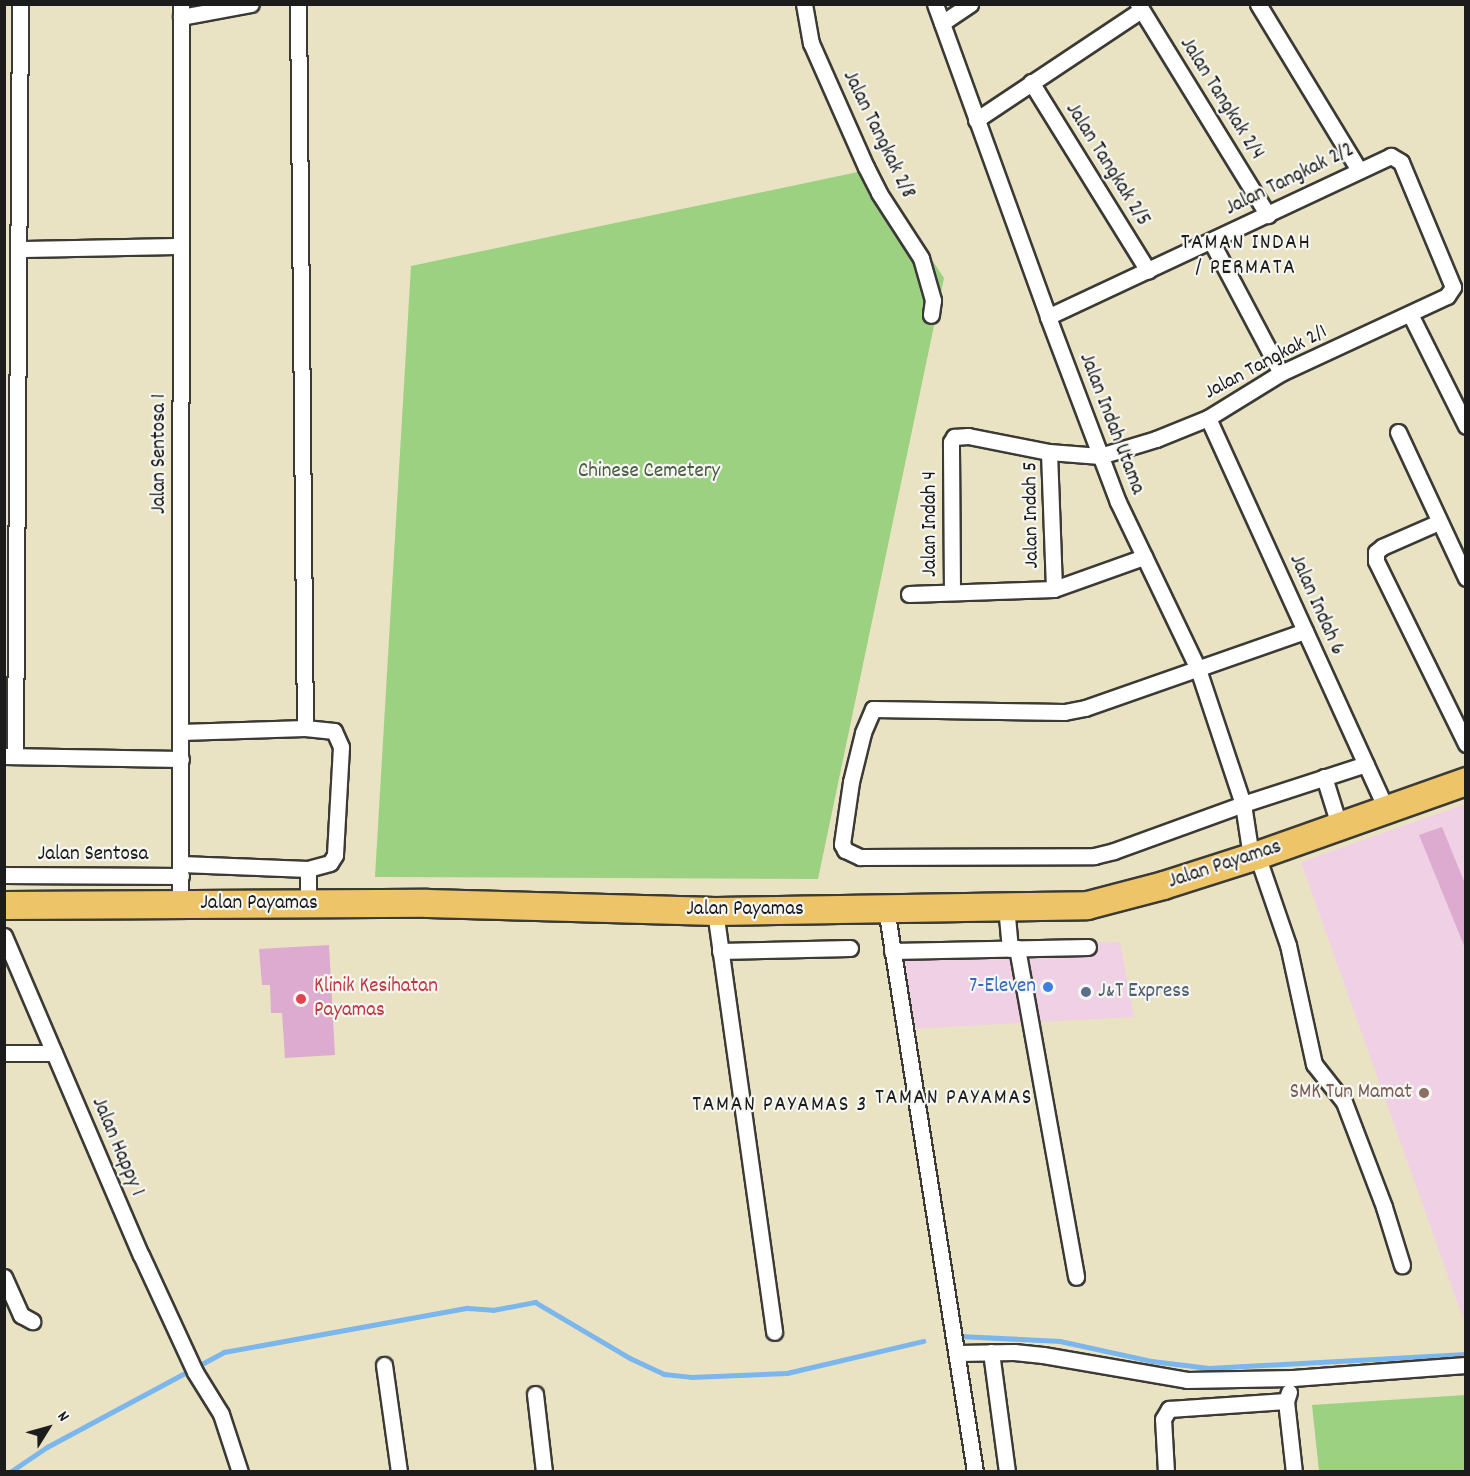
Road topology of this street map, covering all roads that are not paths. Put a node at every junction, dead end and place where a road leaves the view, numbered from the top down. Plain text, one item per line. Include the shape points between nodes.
1 (20, 4) edge
2 (251, 4) edge
3 (298, 4) edge
4 (804, 4) edge
5 (935, 4) edge
6 (970, 4) edge
7 (1258, 4) edge
8 (1140, 7) edge
9 (181, 11) edge
10 (942, 23) junction
11 (1031, 82) junction
12 (976, 120) junction
13 (1359, 170) junction
14 (1268, 215) junction
15 (1211, 241) junction
16 (181, 246) junction
17 (19, 249) junction
18 (1148, 271) junction
19 (1447, 296) joint
20 (1410, 314) junction
21 (930, 315) dead end
22 (1048, 317) junction
23 (1281, 373) junction
24 (1208, 418) junction
25 (1466, 426) edge
26 (1398, 432) dead end
27 (1049, 452) junction
28 (1100, 456) junction
29 (1439, 522) junction
30 (1144, 556) junction
31 (1466, 578) edge
32 (1054, 589) junction
33 (952, 592) junction
34 (909, 594) dead end
35 (1305, 631) junction
36 (1198, 669) junction
37 (305, 728) junction
38 (181, 732) junction
39 (1466, 744) edge
40 (10, 756) edge
41 (181, 759) junction
42 (1366, 764) junction
43 (1324, 777) junction
44 (1466, 781) edge
45 (1243, 804) junction
46 (1386, 809) junction
47 (1339, 825) junction
48 (1254, 856) junction
49 (309, 869) junction
50 (181, 870) junction
51 (4, 875) edge
52 (308, 903) junction
53 (180, 904) junction
54 (4, 905) edge
55 (1006, 906) junction
56 (886, 908) junction
57 (715, 911) junction
58 (4, 936) edge
59 (1088, 947) dead end
60 (850, 948) dead end
61 (1013, 949) junction
62 (720, 951) junction
63 (892, 951) junction
64 (4, 1053) edge
65 (54, 1053) junction
66 (1402, 1265) dead end
67 (4, 1277) edge
68 (1076, 1277) dead end
69 (32, 1321) dead end
70 (774, 1332) dead end
71 (991, 1352) junction
72 (957, 1353) junction
73 (384, 1365) dead end
74 (1466, 1365) edge
75 (1293, 1378) junction
76 (1187, 1380) junction
77 (535, 1394) dead end
78 (1286, 1401) junction
79 (1179, 1407) junction
80 (240, 1472) edge
81 (399, 1472) edge
82 (544, 1472) edge
83 (975, 1472) edge
84 (1007, 1472) edge
85 (1166, 1472) edge
86 (1294, 1472) edge

1 - 17 street
2 - 9 street
3 - 37 street
4 - 21 street, Jalan Tangkak 2/8 via 811,43 866,167 921,258 933,300
5 - 10 street, Jalan Indah Utama
6 - 10 street
7 - 13 street
8 - 11 street
8 - 14 street, Jalan Tangkak 2/4
9 - 16 street, Jalan Sentosa 1
10 - 12 street, Jalan Indah Utama
11 - 12 street
11 - 18 street, Jalan Tangkak 2/5
12 - 22 street, Jalan Indah Utama
13 - 14 street, Jalan Tangkak 2/2
13 - 19 street, Jalan Tangkak 2/2 via 1387,157 1395,156 1401,162 1452,283
14 - 15 street, Jalan Tangkak 2/2
15 - 18 street, Jalan Tangkak 2/2
15 - 23 street
16 - 17 street
16 - 38 street, Jalan Sentosa 1
17 - 40 street
18 - 22 street, Jalan Tangkak 2/2
19 - 20 street, Jalan Tangkak 2/1
20 - 23 street, Jalan Tangkak 2/1
20 - 25 street
22 - 28 street, Jalan Indah Utama
23 - 24 street, Jalan Tangkak 2/1
24 - 28 street, Jalan Tangkak 2/1
24 - 35 street, Jalan Indah 6
26 - 29 street
27 - 28 street, Jalan Indah 5
27 - 32 street, Jalan Indah 5
27 - 33 street, Jalan Indah 4 via 959,435 952,439
28 - 30 street, Jalan Indah Utama
29 - 31 street
29 - 39 street via 1382,546 1376,552 1376,561
30 - 32 street
30 - 36 street, Jalan Indah Utama
32 - 33 street
33 - 34 street
35 - 36 street
35 - 42 street, Jalan Indah 6
36 - 45 street, Jalan Indah Utama
36 - 45 street via 1097,705 1064,712 873,709 851,782 842,844 849,854 860,857 1094,856
37 - 38 street
37 - 49 street via 334,731 341,747 335,855 330,863
38 - 41 street, Jalan Sentosa 1
40 - 41 street
41 - 50 street, Jalan Sentosa 1
42 - 43 street
42 - 46 street, Jalan Indah 6
43 - 45 street
43 - 47 street
44 - 46 highway, Jalan Payamas
45 - 48 street, Jalan Indah Utama
46 - 47 highway, Jalan Payamas
47 - 48 highway, Jalan Payamas
48 - 55 highway, Jalan Payamas via 1106,901
48 - 66 street, Jalan Indah Utama via 1288,945 1314,1064 1344,1101
49 - 50 street, Jalan Sentosa
49 - 52 street
50 - 51 street, Jalan Sentosa
50 - 53 street, Jalan Sentosa 1
52 - 53 highway, Jalan Payamas
52 - 57 highway, Jalan Payamas
53 - 54 highway, Jalan Payamas
55 - 56 highway, Jalan Payamas
55 - 61 street
56 - 57 highway, Jalan Payamas
56 - 63 street
57 - 62 street
58 - 65 street, Jalan Happy 1
59 - 61 street
60 - 62 street
61 - 63 street
61 - 68 street
62 - 70 street
63 - 72 street
64 - 65 street
65 - 80 street, Jalan Happy 1 via 141,1255 197,1376 221,1414
67 - 69 street via 21,1315
71 - 72 street
71 - 76 street via 1043,1355
71 - 84 street
72 - 83 street
73 - 81 street
74 - 75 street
75 - 76 street
75 - 78 street
76 - 79 street
77 - 82 street
78 - 79 street
78 - 86 street
79 - 85 street via 1163,1415

